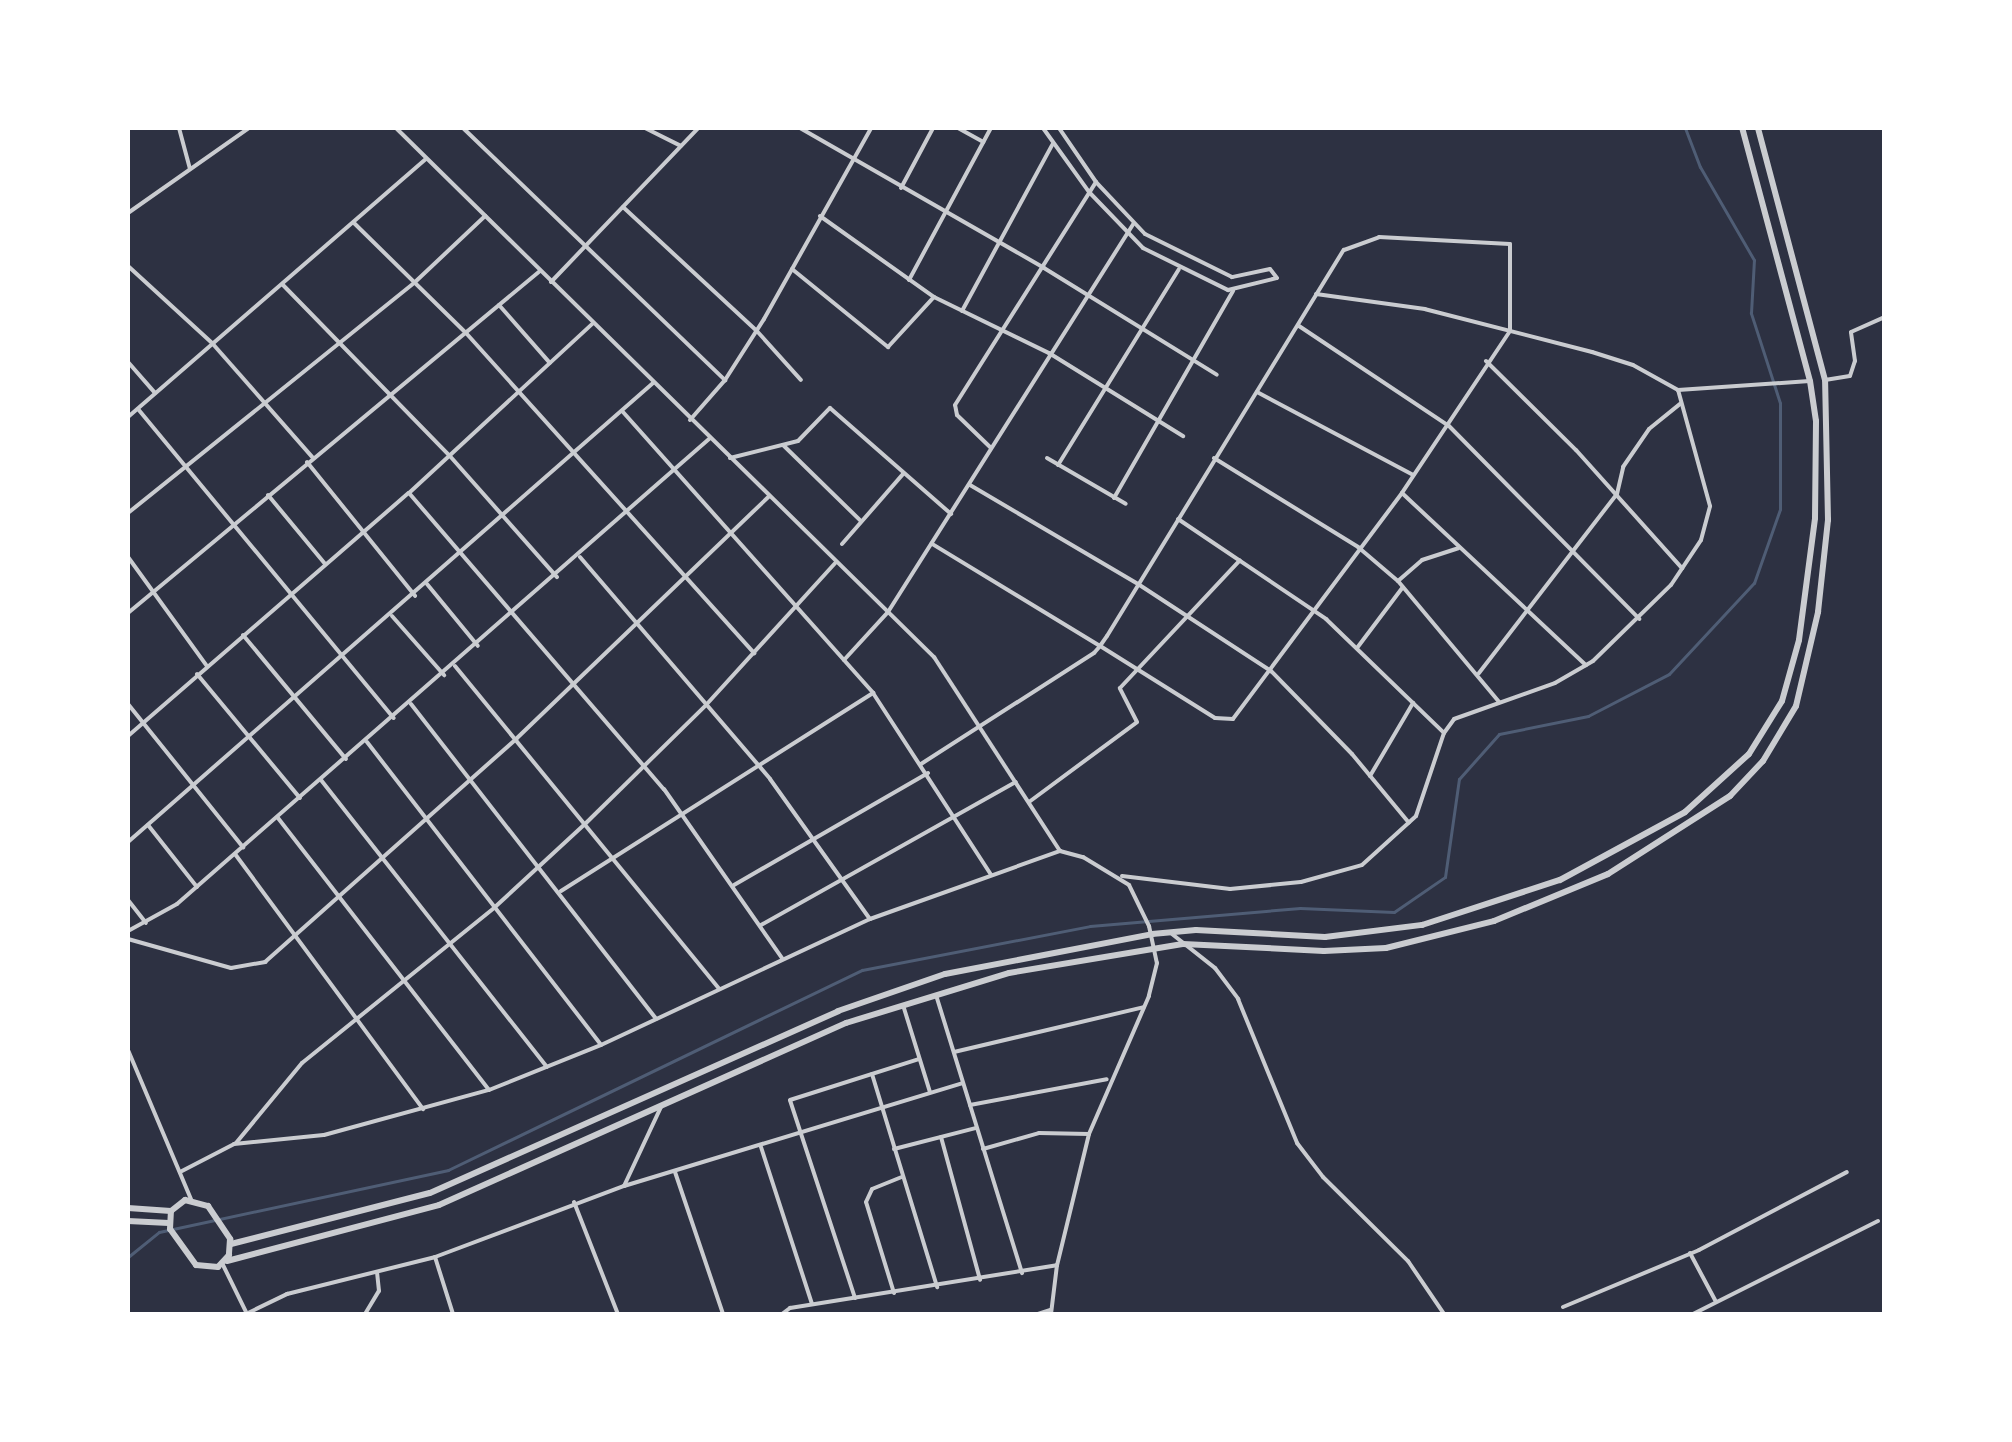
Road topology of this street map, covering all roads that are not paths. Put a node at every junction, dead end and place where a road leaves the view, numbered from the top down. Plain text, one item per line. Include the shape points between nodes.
1 (179, 128) edge
2 (249, 128) edge
3 (396, 128) edge
4 (463, 128) edge
5 (645, 128) edge
6 (698, 128) edge
7 (800, 128) edge
8 (871, 128) edge
9 (933, 128) edge
10 (958, 128) edge
11 (991, 128) edge
12 (1043, 128) edge
13 (1059, 128) edge
14 (1742, 128) edge
15 (1758, 128) edge
16 (983, 142) junction
17 (1052, 145) junction
18 (681, 146) junction
19 (426, 159) junction
20 (853, 159) junction
21 (190, 169) junction
22 (1096, 182) junction
23 (901, 188) junction
24 (1089, 192) junction
25 (623, 207) junction
26 (128, 213) edge
27 (945, 214) junction
28 (485, 216) junction
29 (820, 216) junction
30 (354, 223) junction
31 (1133, 224) junction
32 (1126, 234) junction
33 (1001, 244) junction
34 (586, 247) junction
35 (128, 266) edge
36 (1044, 268) junction
37 (792, 269) junction
38 (1179, 269) junction
39 (540, 271) junction
40 (909, 280) junction
41 (551, 282) junction
42 (414, 283) junction
43 (283, 285) junction
44 (1233, 291) junction
45 (1316, 294) junction
46 (1088, 295) junction
47 (934, 297) junction
48 (499, 305) junction
49 (962, 311) junction
50 (1884, 317) edge
51 (592, 324) junction
52 (1299, 326) junction
53 (1142, 327) junction
54 (756, 330) junction
55 (1006, 330) junction
56 (1510, 331) junction
57 (466, 333) junction
58 (212, 343) junction
59 (340, 343) junction
60 (1049, 353) junction
61 (1193, 360) junction
62 (1486, 361) junction
63 (550, 363) junction
64 (129, 366) edge
65 (1217, 375) dead end
66 (725, 380) junction
67 (801, 380) dead end
68 (1825, 380) junction
69 (1810, 381) junction
70 (653, 383) junction
71 (1106, 388) junction
72 (1678, 390) junction
73 (520, 392) junction
74 (1257, 392) junction
75 (155, 393) junction
76 (388, 394) junction
77 (1680, 404) junction
78 (266, 405) junction
79 (138, 409) junction
80 (623, 412) junction
81 (128, 417) edge
82 (690, 420) junction
83 (1160, 420) junction
84 (1449, 426) junction
85 (1183, 436) dead end
86 (709, 439) junction
87 (783, 445) junction
88 (990, 447) junction
89 (576, 453) junction
90 (449, 455) junction
91 (312, 457) junction
92 (730, 458) junction
93 (1047, 458) dead end
94 (1214, 458) junction
95 (307, 462) junction
96 (1058, 465) junction
97 (184, 469) junction
98 (676, 471) junction
99 (903, 474) junction
100 (1413, 475) junction
101 (970, 485) junction
102 (409, 493) junction
103 (1402, 493) junction
104 (1617, 494) junction
105 (268, 495) junction
106 (769, 496) junction
107 (1114, 498) junction
108 (1126, 504) dead end
109 (128, 513) edge
110 (630, 514) junction
111 (951, 514) junction
112 (503, 516) junction
113 (1178, 519) junction
114 (861, 521) junction
115 (231, 526) junction
116 (731, 530) junction
117 (363, 532) junction
118 (842, 544) dead end
119 (932, 544) junction
120 (1358, 547) junction
121 (1459, 548) junction
122 (1572, 552) junction
123 (463, 554) junction
124 (128, 557) edge
125 (580, 557) junction
126 (1240, 560) junction
127 (836, 562) junction
128 (325, 564) junction
129 (1682, 568) junction
130 (683, 576) junction
131 (557, 577) junction
132 (1398, 581) junction
133 (427, 584) junction
134 (1138, 584) junction
135 (1403, 587) junction
136 (152, 592) junction
137 (291, 593) junction
138 (415, 596) junction
139 (796, 607) junction
140 (1526, 610) junction
141 (1315, 611) junction
142 (888, 612) junction
143 (128, 613) edge
144 (515, 614) junction
145 (392, 616) junction
146 (1188, 618) junction
147 (1639, 619) junction
148 (634, 620) junction
149 (243, 635) junction
150 (478, 646) junction
151 (1100, 646) junction
152 (1357, 648) junction
153 (754, 653) junction
154 (344, 657) junction
155 (844, 660) junction
156 (1586, 665) junction
157 (207, 666) junction
158 (455, 666) junction
159 (1139, 671) junction
160 (1271, 671) junction
161 (1479, 673) junction
162 (197, 674) junction
163 (444, 675) junction
164 (573, 681) junction
165 (873, 693) junction
166 (296, 699) junction
167 (1499, 702) junction
168 (1413, 703) junction
169 (128, 704) edge
170 (411, 704) junction
171 (706, 705) junction
172 (395, 719) junction
173 (143, 723) junction
174 (982, 729) junction
175 (1444, 733) junction
176 (128, 736) edge
177 (249, 739) junction
178 (516, 739) junction
179 (367, 742) junction
180 (347, 759) junction
181 (921, 764) junction
182 (644, 765) junction
183 (758, 765) junction
184 (928, 773) junction
185 (1370, 776) junction
186 (471, 779) junction
187 (321, 780) junction
188 (1016, 782) junction
189 (192, 784) junction
190 (300, 798) junction
191 (1029, 802) junction
192 (681, 810) junction
193 (955, 817) junction
194 (278, 818) junction
195 (428, 818) junction
196 (1409, 823) junction
197 (585, 824) junction
198 (148, 825) junction
199 (816, 840) junction
200 (128, 842) edge
201 (243, 847) junction
202 (1060, 851) junction
203 (235, 854) junction
204 (385, 858) junction
205 (614, 858) junction
206 (541, 865) junction
207 (1112, 872) junction
208 (991, 875) junction
209 (844, 880) junction
210 (1560, 880) junction
211 (734, 885) junction
212 (197, 887) junction
213 (561, 891) junction
214 (1568, 893) junction
215 (342, 896) junction
216 (128, 900) edge
217 (495, 907) junction
218 (1453, 916) junction
219 (870, 919) junction
220 (146, 924) junction
221 (761, 925) junction
222 (1151, 930) junction
223 (128, 931) edge
224 (1170, 932) junction
225 (1456, 932) junction
226 (299, 935) junction
227 (128, 939) edge
228 (453, 942) junction
229 (1183, 944) junction
230 (1156, 947) junction
231 (783, 958) junction
232 (407, 979) junction
233 (719, 989) junction
234 (935, 993) junction
235 (902, 1003) junction
236 (1144, 1007) junction
237 (361, 1019) junction
238 (656, 1019) junction
239 (601, 1045) junction
240 (128, 1050) edge
241 (954, 1052) junction
242 (919, 1059) junction
243 (547, 1067) junction
244 (872, 1074) junction
245 (1109, 1079) junction
246 (962, 1083) junction
247 (489, 1090) junction
248 (930, 1092) junction
249 (970, 1105) junction
250 (883, 1106) junction
251 (661, 1107) junction
252 (423, 1109) junction
253 (976, 1128) junction
254 (802, 1133) junction
255 (1089, 1134) junction
256 (941, 1137) junction
257 (234, 1144) junction
258 (761, 1147) junction
259 (894, 1149) junction
260 (983, 1149) junction
261 (180, 1172) junction
262 (675, 1172) junction
263 (1847, 1172) dead end
264 (903, 1177) junction
265 (624, 1186) junction
266 (191, 1199) junction
267 (574, 1202) junction
268 (128, 1208) edge
269 (171, 1211) junction
270 (128, 1221) edge
271 (1878, 1221) dead end
272 (169, 1223) junction
273 (231, 1244) junction
274 (1690, 1253) junction
275 (435, 1257) junction
276 (225, 1263) junction
277 (1057, 1265) junction
278 (377, 1272) junction
279 (1022, 1273) junction
280 (980, 1280) junction
281 (937, 1287) junction
282 (894, 1293) junction
283 (855, 1298) junction
284 (1716, 1302) junction
285 (812, 1304) junction
286 (1563, 1307) dead end
287 (1050, 1312) edge
288 (247, 1314) edge
289 (365, 1314) edge
290 (453, 1314) edge
291 (618, 1314) edge
292 (723, 1314) edge
293 (782, 1314) edge
294 (1038, 1314) edge
295 (1444, 1314) edge
296 (1693, 1314) edge

1 - 21 street
2 - 21 street
3 - 19 street
4 - 34 street
5 - 18 street
6 - 18 street
7 - 20 street
8 - 20 street
9 - 23 street
10 - 16 street
11 - 16 street
12 - 17 street
13 - 22 street
14 - 69 street
15 - 68 street
16 - 27 street
17 - 24 street
17 - 33 street
18 - 25 street
19 - 28 street
19 - 30 street
20 - 23 street
20 - 29 street
21 - 26 street
22 - 24 street
22 - 31 street
23 - 27 street
24 - 32 street
24 - 36 street
25 - 34 street
25 - 54 street
27 - 33 street
27 - 40 street
28 - 39 street
28 - 42 street
29 - 37 street
29 - 40 street
30 - 42 street
30 - 43 street
31 - 32 street
31 - 44 street via 1227,275 1270,269 1278,274 1272,282
32 - 38 street
32 - 46 street
33 - 36 street
33 - 49 street
34 - 41 street
34 - 66 street
35 - 58 street
36 - 46 street
36 - 55 street
37 - 47 street via 888,347
37 - 54 street
38 - 44 street
38 - 53 street
39 - 41 street
39 - 48 street
40 - 47 street
41 - 51 street
42 - 57 street
42 - 59 street
43 - 58 street
43 - 59 street
44 - 61 street
45 - 52 street
45 - 56 street via 1425,309
45 - 56 street via 1344,250 1366,238 1510,244
46 - 53 street
46 - 60 street
47 - 49 street
48 - 57 street
48 - 63 street
49 - 55 street
50 - 68 street via 1851,332 1855,361 1850,376
51 - 63 street
51 - 70 street
52 - 74 street
52 - 84 street
53 - 61 street
53 - 71 street
54 - 66 street
54 - 67 street
55 - 60 street
55 - 88 street via 955,405 957,415
56 - 62 street
56 - 72 street via 1633,365
57 - 73 street
57 - 76 street
58 - 75 street
58 - 78 street
59 - 76 street
59 - 78 street
60 - 71 street
60 - 88 street
61 - 65 street
61 - 83 street
62 - 84 street
62 - 104 street
63 - 73 street
64 - 75 street
66 - 82 street
68 - 69 street
68 - 214 street via 1828,520 1818,612 1796,706 1763,761 1730,796 1646,852
69 - 72 street
69 - 210 street via 1816,421 1815,518 1799,640 1782,701 1722,783 1645,838
70 - 80 street
70 - 82 street
71 - 83 street
71 - 96 street
72 - 77 street
73 - 89 street
73 - 90 street
74 - 94 street
74 - 100 street
75 - 79 street
76 - 90 street
76 - 91 street
77 - 104 street via 1649,429 1623,467
77 - 129 street via 1710,506 1701,540
78 - 91 street
78 - 97 street
79 - 81 street
79 - 97 street
80 - 89 street
80 - 98 street
82 - 86 street
83 - 85 street
83 - 107 street
84 - 100 street
84 - 122 street
86 - 92 street
86 - 98 street
87 - 92 street
87 - 99 street via 798,441 830,408
87 - 114 street
88 - 101 street
89 - 110 street
89 - 112 street
90 - 102 street
90 - 112 street
91 - 95 street
92 - 106 street
93 - 96 street
94 - 113 street
94 - 120 street
95 - 105 street
95 - 117 street
96 - 107 street
97 - 109 street
97 - 115 street
98 - 110 street
98 - 116 street
99 - 111 street
99 - 114 street
100 - 103 street
101 - 111 street
101 - 134 street
102 - 117 street
102 - 123 street
103 - 120 street
103 - 121 street
104 - 122 street
104 - 129 street
105 - 115 street
105 - 128 street
106 - 116 street
106 - 127 street
107 - 108 street
110 - 125 street
110 - 130 street
111 - 119 street
112 - 123 street
112 - 131 street
113 - 126 street
113 - 134 street
114 - 118 street
115 - 136 street
115 - 137 street
116 - 130 street
116 - 139 street
117 - 128 street
117 - 138 street
119 - 142 street
119 - 151 street
120 - 132 street
120 - 141 street
121 - 132 street via 1422,560
121 - 140 street
122 - 140 street
122 - 147 street
123 - 133 street
123 - 144 street
124 - 136 street
125 - 131 street
125 - 148 street
126 - 141 street
126 - 146 street
127 - 139 street
127 - 142 street
128 - 137 street
129 - 147 street
130 - 148 street
130 - 153 street
131 - 144 street
132 - 135 street
133 - 138 street
133 - 150 street
134 - 146 street
134 - 151 street
135 - 152 street
135 - 161 street
136 - 143 street
136 - 157 street
137 - 149 street
137 - 154 street
138 - 145 street
139 - 153 street
139 - 155 street
140 - 156 street
140 - 161 street
141 - 152 street
141 - 160 street
142 - 155 street
142 - 174 street via 934,657
144 - 150 street
144 - 164 street
145 - 154 street
145 - 163 street
146 - 159 street
146 - 160 street
147 - 156 street
148 - 164 street
148 - 171 street
149 - 157 street
149 - 166 street
150 - 158 street
151 - 159 street
151 - 174 street via 1073,671
152 - 168 street
153 - 171 street
154 - 166 street
154 - 172 street
155 - 165 street
156 - 167 street via 1555,683
157 - 162 street
158 - 163 street
158 - 178 street
159 - 160 street via 1224,721 1236,717
159 - 191 street via 1119,691 1137,722
160 - 185 street
161 - 167 street
162 - 173 street
162 - 177 street
163 - 170 street
164 - 178 street
164 - 182 street
165 - 181 street
165 - 183 street
166 - 177 street
166 - 180 street
167 - 175 street via 1460,715
168 - 175 street
168 - 185 street
169 - 173 street
170 - 172 street
170 - 186 street
171 - 182 street
171 - 183 street
172 - 179 street
173 - 176 street
173 - 189 street
174 - 181 street
174 - 188 street
175 - 196 street via 1429,786
177 - 189 street
177 - 190 street
178 - 186 street
178 - 197 street
179 - 180 street
179 - 195 street
180 - 187 street
181 - 184 street
182 - 192 street
182 - 197 street
183 - 192 street
183 - 199 street
184 - 193 street
184 - 199 street
185 - 196 street
186 - 195 street
186 - 206 street
187 - 190 street
187 - 204 street
188 - 191 street
188 - 193 street
189 - 198 street
189 - 201 street
190 - 194 street
191 - 202 street
192 - 205 street
192 - 211 street
193 - 208 street
193 - 209 street
194 - 201 street
194 - 215 street
195 - 204 street
195 - 217 street
196 - 207 street via 1362,865 1301,882 1196,889
197 - 205 street
197 - 206 street
198 - 200 street
198 - 212 street
199 - 209 street
199 - 211 street
201 - 203 street
202 - 207 street
202 - 208 street
203 - 212 street
203 - 226 street
204 - 215 street
204 - 228 street
205 - 213 street
205 - 233 street
206 - 213 street
206 - 217 street
207 - 222 street via 1137,895
208 - 219 street
209 - 219 street
209 - 221 street
210 - 214 street
210 - 218 street
211 - 221 street
212 - 220 street
213 - 238 street
214 - 225 street
215 - 226 street
215 - 232 street
216 - 220 street
217 - 228 street
217 - 239 street
218 - 224 street via 1358,936
218 - 225 street
219 - 231 street
220 - 223 street
221 - 231 street
222 - 224 street
222 - 230 street
222 - 273 street via 1007,959 890,991 430,1193
224 - 229 street
225 - 229 street via 1356,950
226 - 227 street via 265,962 244,968 173,955
226 - 237 street
228 - 232 street
228 - 243 street
229 - 230 street
229 - 295 street via 1215,968 1238,999 1297,1143 1341,1197 1408,1261
230 - 234 street via 1009,973
230 - 236 street via 1156,971
231 - 233 street
232 - 237 street
232 - 247 street
233 - 238 street
234 - 235 street
234 - 241 street
235 - 242 street
235 - 251 street
236 - 241 street
236 - 245 street
237 - 252 street
237 - 257 street via 302,1063
238 - 239 street
239 - 243 street
240 - 261 street
241 - 246 street
242 - 244 street
242 - 248 street
243 - 247 street
244 - 250 street
244 - 254 street via 790,1100
245 - 249 street
245 - 255 street
246 - 248 street
246 - 249 street
247 - 252 street
248 - 250 street
249 - 253 street
250 - 254 street
250 - 259 street
251 - 265 street
251 - 276 street via 426,1210
252 - 257 street via 324,1135
253 - 256 street
253 - 260 street
254 - 258 street
254 - 283 street
255 - 260 street via 1039,1133
255 - 277 street
256 - 259 street
256 - 280 street
257 - 261 street
258 - 262 street
258 - 285 street
259 - 264 street
260 - 279 street
261 - 266 street
262 - 265 street
262 - 292 street
263 - 274 street
264 - 281 street
264 - 282 street via 872,1189 866,1202
265 - 267 street
266 - 269 street
266 - 273 street via 208,1206
267 - 275 street
267 - 291 street
268 - 269 street
269 - 272 street
270 - 272 street
271 - 284 street
272 - 276 street via 196,1265 212,1269
273 - 276 street
274 - 284 street
274 - 286 street
275 - 278 street
275 - 290 street
276 - 288 street
277 - 279 street
277 - 287 street
278 - 288 street via 287,1294
278 - 289 street via 379,1291
279 - 280 street
280 - 281 street
281 - 282 street
282 - 283 street
283 - 285 street
284 - 296 street
285 - 293 street
287 - 294 street

